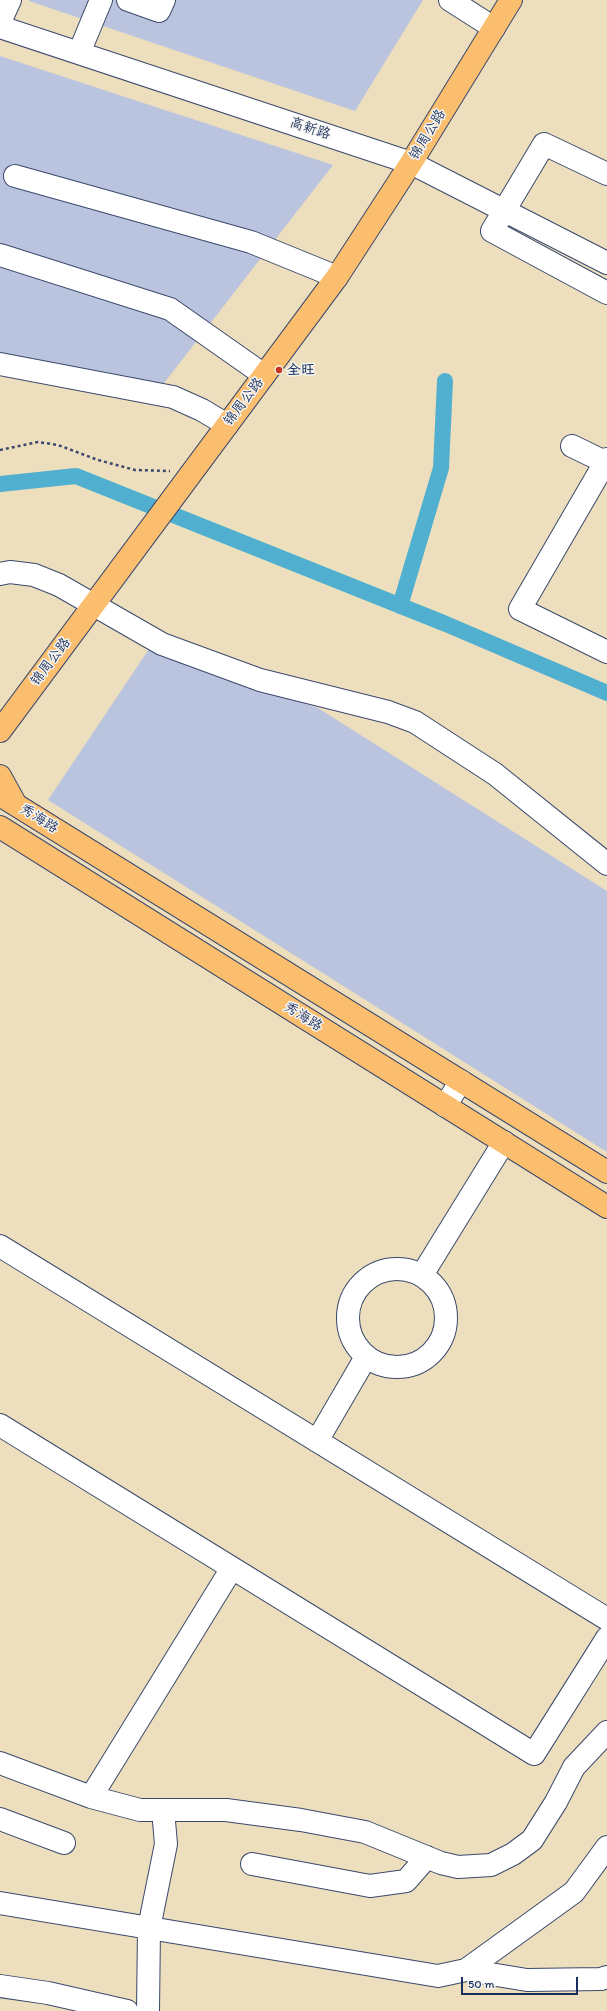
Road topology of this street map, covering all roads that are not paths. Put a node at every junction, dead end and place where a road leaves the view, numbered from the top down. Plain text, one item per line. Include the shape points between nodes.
1 (10, 0) edge
2 (101, 0) edge
3 (128, 0) edge
4 (164, 0) edge
5 (450, 0) edge
6 (511, 0) edge
7 (0, 22) edge
8 (0, 27) edge
9 (494, 28) junction
10 (79, 53) junction
11 (412, 163) junction
12 (607, 174) edge
13 (15, 176) dead end
14 (504, 210) junction
15 (0, 256) edge
16 (607, 263) edge
17 (337, 277) junction
18 (607, 292) edge
19 (0, 364) edge
20 (264, 375) junction
21 (227, 425) junction
22 (572, 446) dead end
23 (606, 461) edge
24 (0, 574) edge
25 (94, 604) junction
26 (607, 652) edge
27 (0, 731) edge
28 (0, 776) edge
29 (8, 800) edge
30 (2, 829) edge
31 (607, 864) edge
32 (461, 1081) junction
33 (445, 1106) junction
34 (504, 1142) junction
35 (607, 1172) edge
36 (607, 1207) edge
37 (0, 1246) edge
38 (422, 1275) junction
39 (366, 1357) junction
40 (0, 1425) edge
41 (317, 1441) junction
42 (232, 1568) junction
43 (607, 1620) edge
44 (607, 1638) edge
45 (607, 1732) edge
46 (0, 1763) edge
47 (91, 1797) junction
48 (163, 1810) junction
49 (0, 1820) edge
50 (64, 1843) dead end
51 (607, 1847) edge
52 (427, 1856) junction
53 (252, 1864) dead end
54 (0, 1903) edge
55 (149, 1928) junction
56 (466, 1970) junction
57 (607, 1977) edge
58 (0, 1986) edge
59 (127, 2011) edge
60 (148, 2011) edge

1 - 7 street
2 - 10 street
3 - 4 street via 159,11
5 - 9 street
6 - 9 main road, 锦周公路
8 - 10 street, 高新路
9 - 11 main road, 锦周公路
10 - 11 street, 高新路
11 - 14 street, 高新路
11 - 17 main road, 锦周公路
12 - 14 street via 544,144
13 - 17 street via 251,242
14 - 16 street, 高新路
14 - 18 street via 492,231
15 - 20 street via 170,309
17 - 20 main road, 锦周公路
19 - 21 street via 173,397
20 - 21 main road, 锦周公路
21 - 25 main road, 锦周公路
22 - 23 street
23 - 26 street via 520,609
24 - 25 street via 34,574
25 - 27 main road, 锦周公路
25 - 31 street via 162,644 260,680 388,712 416,722 495,774
28 - 29 main road
29 - 32 main road, 秀海路
30 - 33 main road, 秀海路
32 - 33 street
32 - 35 main road, 秀海路
33 - 34 main road, 秀海路
34 - 36 main road, 秀海路
34 - 38 street
37 - 41 street
38 - 39 street via 407,1270 386,1270 362,1283 352,1297 348,1329 355,1344
38 - 39 street via 435,1286 443,1299 447,1315 445,1332 438,1346 427,1358 402,1367 380,1365
39 - 41 street
40 - 42 street
41 - 43 street
42 - 44 street via 534,1754
42 - 47 street
45 - 52 street via 574,1767 532,1840 513,1854 491,1865 458,1867
46 - 47 street
47 - 48 street via 140,1810
48 - 52 street via 226,1810 301,1820 365,1832
48 - 55 street via 166,1844
49 - 50 street
51 - 56 street via 574,1892
52 - 53 street via 406,1881 370,1886
54 - 55 street
55 - 56 street via 438,1976
55 - 60 street
56 - 57 street via 527,1980
58 - 59 street via 48,1993

